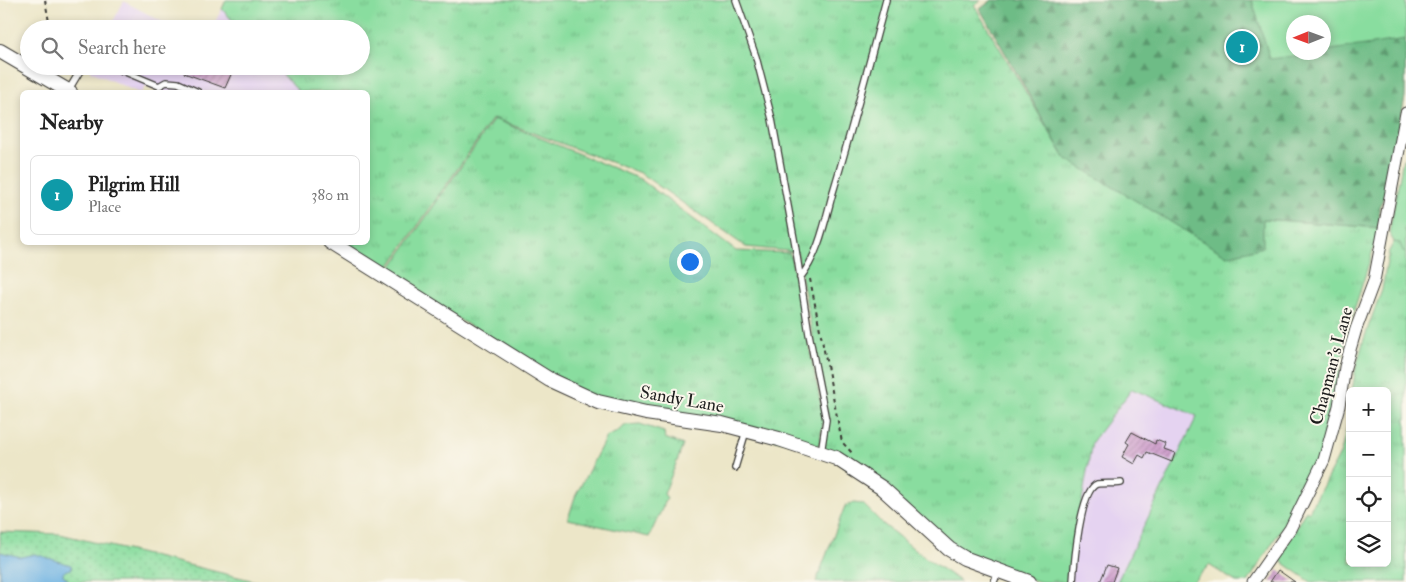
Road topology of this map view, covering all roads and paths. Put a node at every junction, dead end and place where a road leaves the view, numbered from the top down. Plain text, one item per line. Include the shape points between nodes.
1 (46, 0) edge
2 (736, 0) edge
3 (886, 0) edge
4 (49, 20) edge
5 (0, 51) edge
6 (20, 63) edge
7 (40, 75) edge
8 (78, 75) edge
9 (133, 75) edge
10 (66, 90) edge
11 (70, 90) edge
12 (193, 90) edge
13 (1406, 114) edge
14 (335, 245) edge
15 (808, 269) junction
16 (800, 278) junction
17 (746, 431) junction
18 (821, 453) junction
19 (854, 455) dead end
20 (735, 468) dead end
21 (1121, 483) dead end
22 (996, 576) edge
23 (1029, 582) edge
24 (1073, 582) edge
25 (1252, 582) edge

1 - 4 path
2 - 16 lane via 756,57 772,119
3 - 15 lane via 817,247
5 - 6 street
7 - 10 street
8 - 11 lane
9 - 12 lane via 160,86 166,82
13 - 25 street, Chapman's Lane via 1374,281 1345,367 1339,406 1324,460 1290,529
14 - 17 street, Sandy Lane via 550,380 598,402
15 - 16 lane
15 - 19 path via 842,442
16 - 18 lane via 826,420
17 - 18 street, Sandy Lane
17 - 20 lane
18 - 22 street, Sandy Lane via 836,458 882,488 949,549
21 - 24 lane via 1097,484 1090,491 1083,510
22 - 23 street, Sandy Lane

